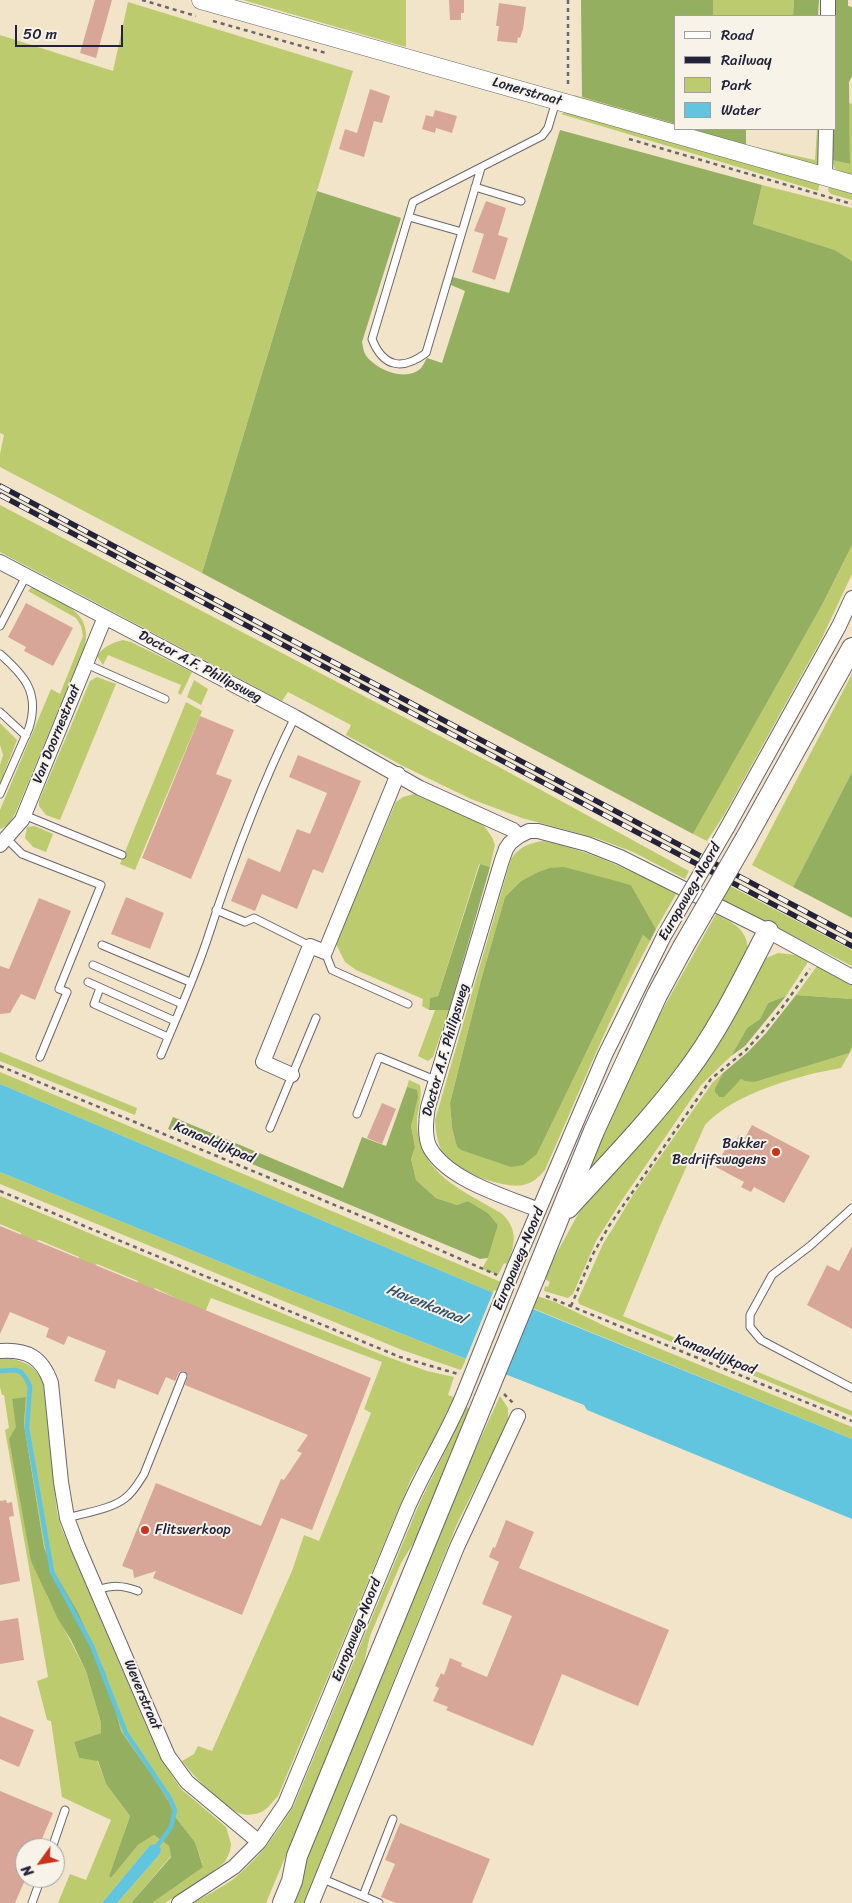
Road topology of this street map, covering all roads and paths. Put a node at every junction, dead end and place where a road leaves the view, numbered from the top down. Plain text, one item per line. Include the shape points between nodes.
1 (201, 0) edge
2 (568, 0) edge
3 (828, 0) edge
4 (828, 15) edge
5 (560, 101) junction
6 (826, 130) edge
7 (481, 168) junction
8 (825, 176) junction
9 (852, 184) edge
10 (475, 187) junction
11 (823, 196) dead end
12 (521, 201) dead end
13 (852, 204) edge
14 (409, 217) junction
15 (462, 232) junction
16 (0, 562) edge
17 (26, 576) junction
18 (852, 598) edge
19 (106, 617) junction
20 (0, 626) edge
21 (852, 648) edge
22 (0, 654) edge
23 (86, 664) junction
24 (165, 699) dead end
25 (0, 712) edge
26 (295, 717) junction
27 (26, 736) junction
28 (398, 774) junction
29 (0, 794) edge
30 (24, 815) junction
31 (519, 836) junction
32 (3, 841) edge
33 (122, 855) dead end
34 (216, 910) junction
35 (768, 931) junction
36 (102, 945) dead end
37 (310, 946) junction
38 (325, 952) junction
39 (817, 958) junction
40 (93, 965) dead end
41 (852, 977) edge
42 (88, 982) dead end
43 (190, 982) junction
44 (100, 988) junction
45 (182, 1004) junction
46 (408, 1004) dead end
47 (316, 1018) dead end
48 (175, 1021) junction
49 (168, 1037) junction
50 (161, 1054) dead end
51 (40, 1057) dead end
52 (0, 1066) edge
53 (292, 1075) junction
54 (435, 1080) junction
55 (357, 1114) dead end
56 (270, 1128) dead end
57 (0, 1191) edge
58 (852, 1208) edge
59 (538, 1210) junction
60 (558, 1219) junction
61 (419, 1242) dead end
62 (0, 1352) edge
63 (457, 1373) dead end
64 (183, 1376) dead end
65 (852, 1388) edge
66 (518, 1416) dead end
67 (852, 1422) edge
68 (68, 1518) junction
69 (97, 1590) junction
70 (138, 1592) dead end
71 (65, 1810) dead end
72 (393, 1819) dead end
73 (55, 1838) edge
74 (259, 1842) junction
75 (296, 1856) junction
76 (321, 1878) junction
77 (37, 1888) edge
78 (363, 1896) junction
79 (32, 1903) edge
80 (179, 1903) edge
81 (272, 1903) edge
82 (283, 1903) edge
83 (312, 1903) edge
84 (379, 1903) edge

1 - 5 street, Lonerstraat
2 - 5 path via 568,88
3 - 4 street
5 - 7 lane via 542,136
5 - 8 street, Lonerstraat
6 - 8 street
7 - 10 lane
7 - 14 lane via 413,202
8 - 9 street, Lonerstraat
10 - 12 lane
10 - 15 lane
11 - 13 path
14 - 15 lane
14 - 15 lane via 372,339 376,350 396,364 405,365 426,353
16 - 17 street, Doctor A.F. Philipsweg
17 - 19 street, Doctor A.F. Philipsweg
17 - 20 lane
18 - 59 street, Europaweg-Noord, bridge via 727,828 664,936 605,1055
19 - 23 street, Van Doornestraat
19 - 26 street, Doctor A.F. Philipsweg
21 - 60 main road, Europaweg-Noord, bridge via 683,947 632,1046
22 - 27 lane via 18,670 30,689 33,712
23 - 24 lane
23 - 30 street, Van Doornestraat
25 - 27 lane
26 - 28 street, Doctor A.F. Philipsweg
26 - 34 lane via 276,756
27 - 29 lane
28 - 31 street, Doctor A.F. Philipsweg
28 - 38 street
30 - 32 street, Van Doornestraat
30 - 33 lane
31 - 35 street via 538,830 586,844 620,857
31 - 54 street, Doctor A.F. Philipsweg via 506,849 502,860
32 - 51 lane via 22,854 101,885 59,989 67,992
34 - 37 lane via 245,922 254,918
34 - 43 lane
35 - 39 street
35 - 60 main road via 735,995 687,1072 651,1117
36 - 43 lane
37 - 38 street
37 - 53 street via 263,1062
38 - 46 lane via 332,970
39 - 41 street
39 - 67 path, Kanaaldijkpad via 764,1030 711,1079 609,1226 571,1306
40 - 45 lane
42 - 44 lane
43 - 45 lane
44 - 48 lane
44 - 49 lane via 94,1004
45 - 48 lane
47 - 53 lane
48 - 49 lane
49 - 50 lane
52 - 61 path, Kanaaldijkpad
53 - 56 lane
54 - 55 lane via 379,1056
54 - 59 street, Doctor A.F. Philipsweg via 426,1124 429,1147 456,1175
57 - 63 path via 400,1357
58 - 65 lane via 772,1275 750,1315 750,1327 761,1340
59 - 74 street, Europaweg-Noord, bridge via 451,1424 408,1507 296,1780 285,1804
60 - 75 main road, Europaweg-Noord, bridge
62 - 68 street, Weverstraat via 15,1350 36,1358 48,1373
64 - 68 lane via 137,1485 116,1504
66 - 76 street via 456,1548
68 - 69 street, Weverstraat
69 - 70 lane via 125,1586
69 - 74 street, Weverstraat via 172,1763 187,1782
71 - 73 lane
72 - 78 lane
74 - 80 street, Europaweg-Noord via 234,1867
75 - 81 main road, Europaweg-Noord via 283,1875
75 - 82 main road, Europaweg-Noord via 292,1881
76 - 78 lane
76 - 83 street
77 - 79 lane
78 - 84 lane

